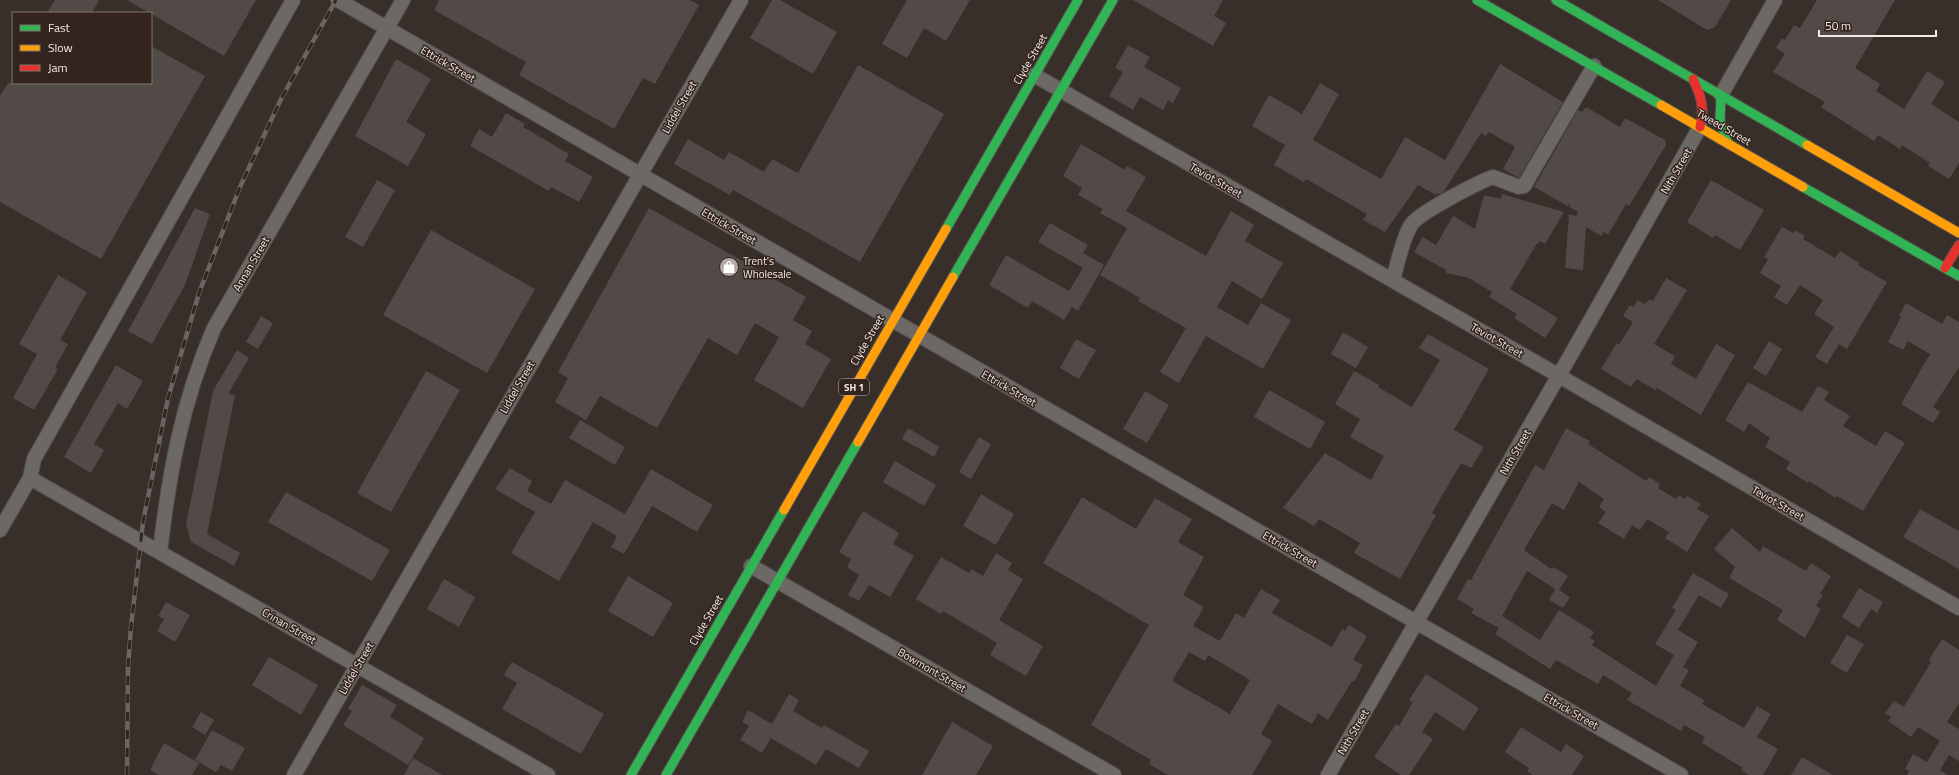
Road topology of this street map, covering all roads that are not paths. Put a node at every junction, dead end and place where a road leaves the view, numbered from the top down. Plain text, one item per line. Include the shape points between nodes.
1 (293, 0) edge
2 (338, 0) edge
3 (403, 0) edge
4 (741, 0) edge
5 (1078, 0) edge
6 (1113, 0) edge
7 (1477, 0) edge
8 (1556, 0) edge
9 (1776, 0) edge
10 (386, 28) junction
11 (1594, 66) junction
12 (1034, 75) junction
13 (1693, 79) junction
14 (1060, 90) junction
15 (1721, 95) junction
16 (1700, 127) junction
17 (1728, 144) junction
18 (640, 175) junction
19 (1959, 233) edge
20 (1959, 245) edge
21 (1945, 268) junction
22 (1959, 276) edge
23 (1393, 280) junction
24 (892, 320) junction
25 (919, 336) junction
26 (1559, 376) junction
27 (30, 478) junction
28 (0, 530) edge
29 (160, 552) junction
30 (751, 566) junction
31 (778, 581) junction
32 (1959, 608) edge
33 (1417, 623) junction
34 (357, 666) junction
35 (294, 775) edge
36 (548, 775) edge
37 (630, 775) edge
38 (666, 775) edge
39 (1114, 775) edge
40 (1328, 775) edge
41 (1681, 775) edge

1 - 27 street via 34,459
2 - 10 street, Ettrick Street
3 - 10 street, Annan Street
4 - 18 street, Liddel Street
5 - 12 main road, Clyde Street / SH 1
6 - 14 main road, SH 1
7 - 11 main road, Tweed Street
8 - 13 main road
9 - 15 street
10 - 18 street, Ettrick Street
10 - 29 street, Annan Street via 218,322 201,360 186,406 173,461
11 - 16 main road, Tweed Street
11 - 23 street via 1524,186 1519,187 1493,177 1422,214 1411,224
12 - 14 street, Teviot Street
12 - 24 main road, Clyde Street / SH 1
13 - 15 main road
13 - 16 main road via 1704,112
14 - 23 street, Teviot Street
14 - 25 main road, SH 1
15 - 17 main road via 1719,116
15 - 19 main road
16 - 17 main road, Tweed Street
16 - 26 street, Nith Street
17 - 21 main road, Tweed Street
18 - 24 street, Ettrick Street
18 - 34 street, Liddel Street
20 - 21 main road
21 - 22 main road, Tweed Street
23 - 26 street, Teviot Street
24 - 25 street, Ettrick Street
24 - 30 main road, Clyde Street / SH 1
25 - 31 main road, SH 1
25 - 33 street, Ettrick Street
26 - 32 street, Teviot Street
26 - 33 street, Nith Street
27 - 28 street
27 - 29 street, Crinan Street
29 - 34 street, Crinan Street
30 - 31 street, Bowmont Street
30 - 37 main road, Clyde Street / SH 1
31 - 38 main road, SH 1
31 - 39 street, Bowmont Street
33 - 40 street, Nith Street
33 - 41 street, Ettrick Street
34 - 35 street, Liddel Street
34 - 36 street, Crinan Street

